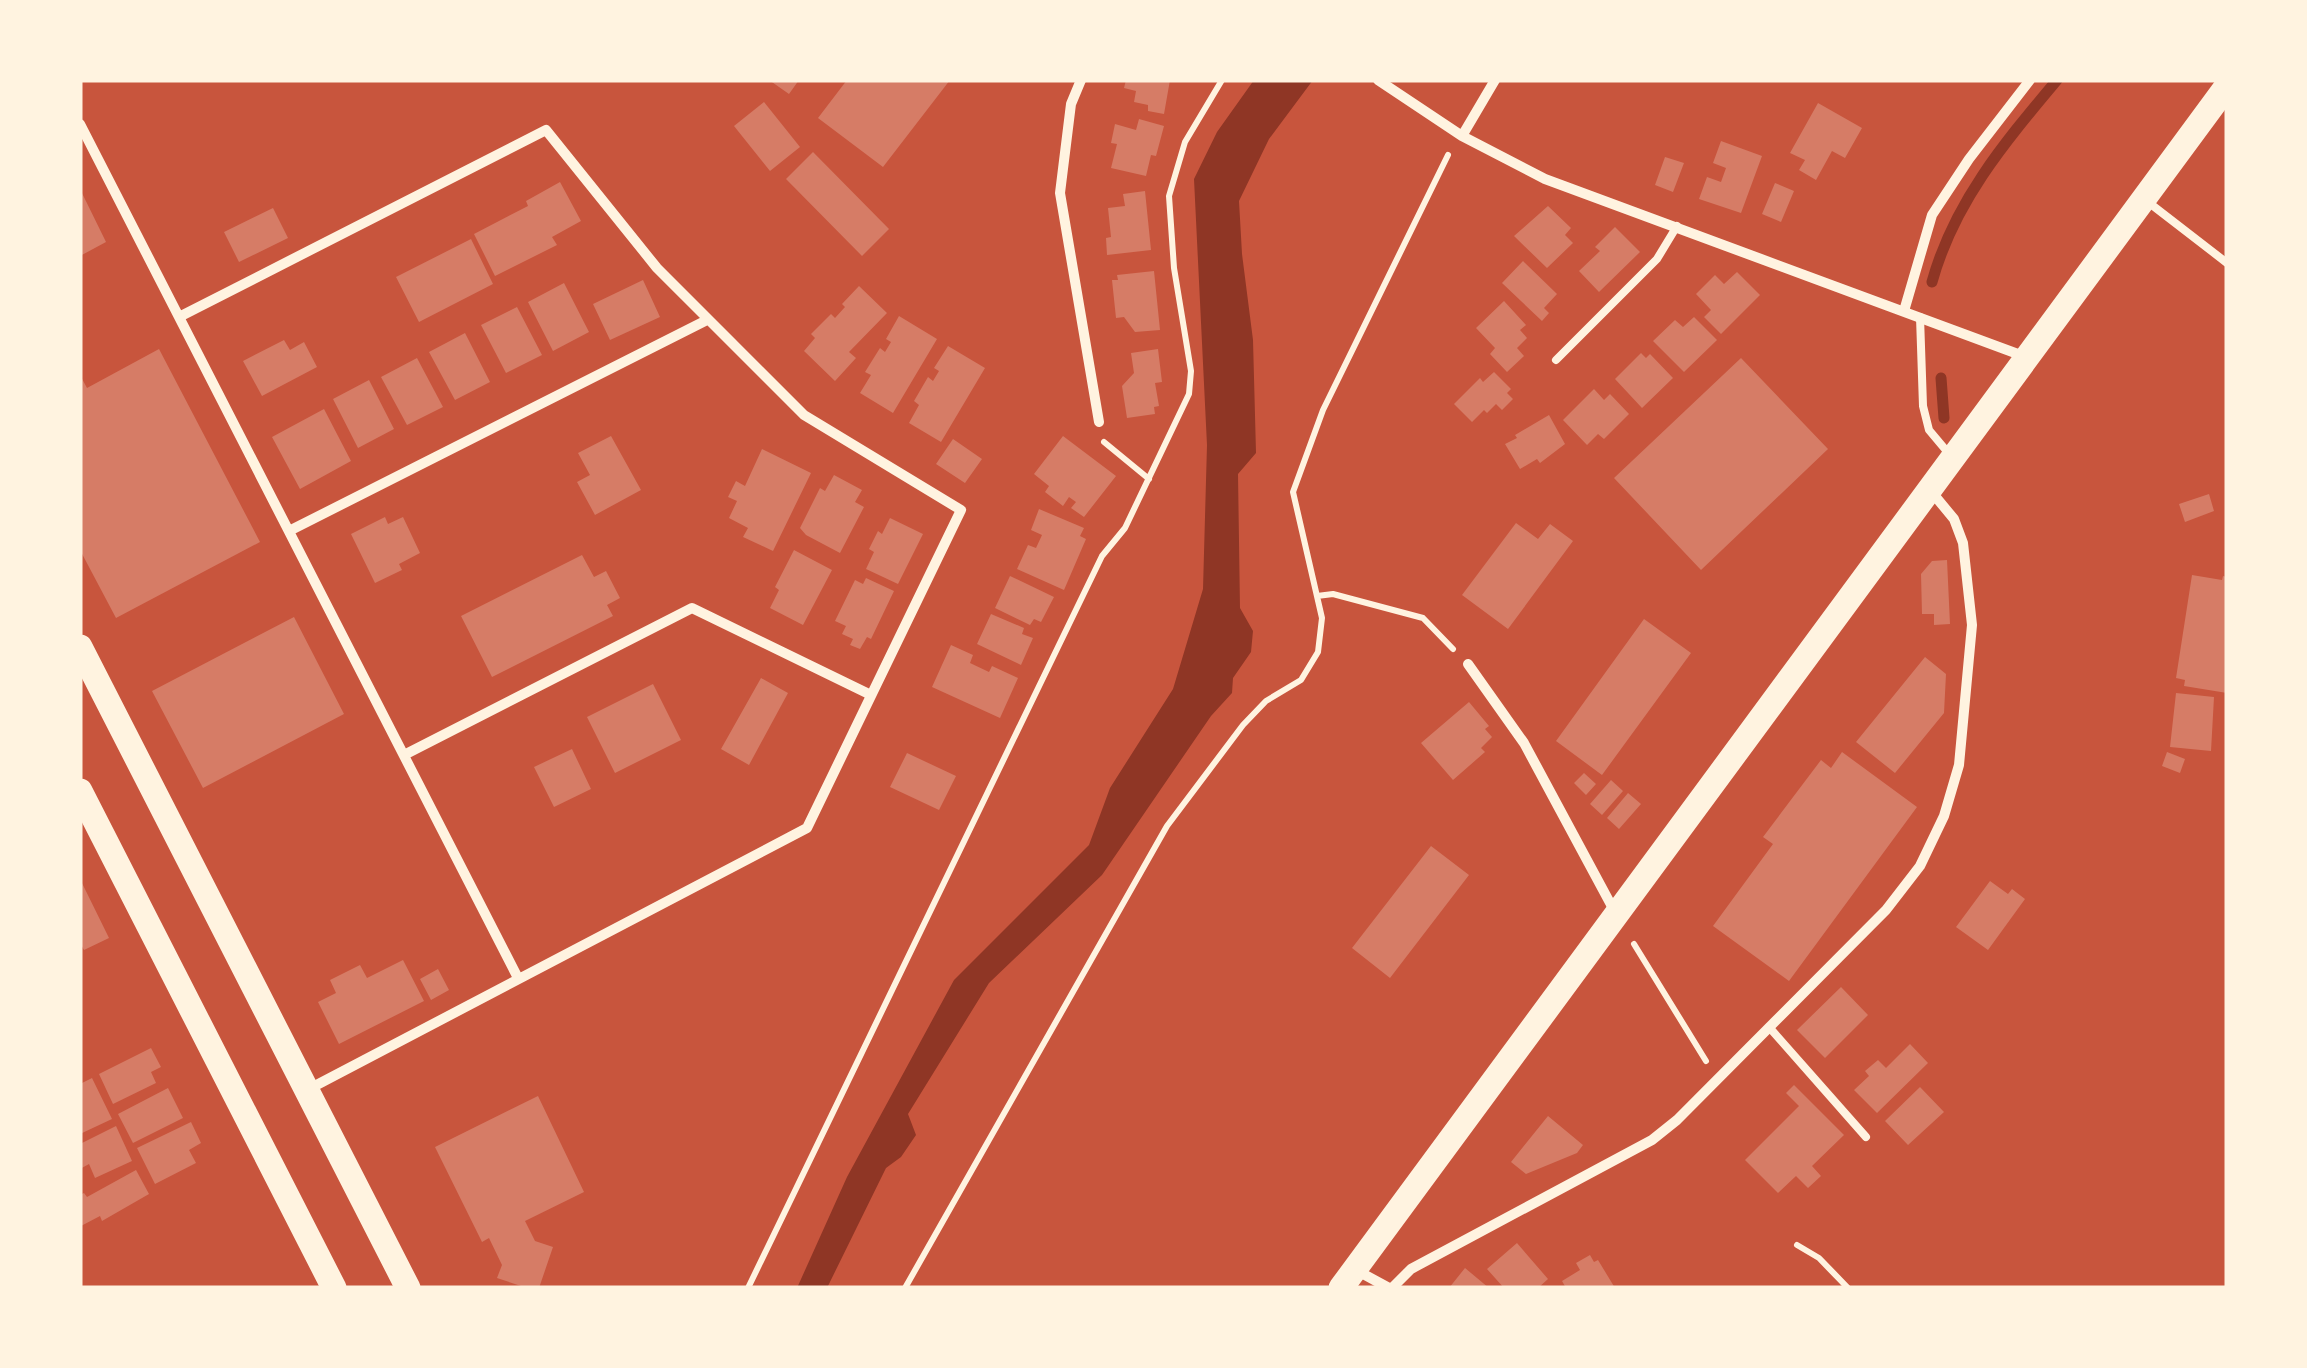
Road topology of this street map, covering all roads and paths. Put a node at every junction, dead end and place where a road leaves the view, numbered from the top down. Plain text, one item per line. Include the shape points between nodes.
1 (1080, 80) edge
2 (1222, 80) edge
3 (1378, 80) edge
4 (1494, 80) edge
5 (2030, 80) edge
6 (2227, 86) edge
7 (80, 124) edge
8 (1462, 136) junction
9 (1441, 164) dead end
10 (2145, 199) junction
11 (1677, 226) junction
12 (2227, 263) edge
13 (1904, 311) junction
14 (179, 317) junction
15 (1920, 318) junction
16 (707, 320) junction
17 (2027, 358) junction
18 (1556, 360) dead end
19 (1100, 422) joint
20 (1952, 458) junction
21 (1149, 480) junction
22 (1929, 490) junction
23 (289, 531) junction
24 (1317, 596) junction
25 (80, 647) edge
26 (1468, 664) joint
27 (871, 695) junction
28 (404, 755) junction
29 (80, 791) edge
30 (1616, 914) junction
31 (518, 978) junction
32 (1769, 1027) junction
33 (1717, 1079) junction
34 (307, 1090) junction
35 (1866, 1137) dead end
36 (1797, 1245) dead end
37 (1348, 1279) edge
38 (334, 1288) edge
39 (408, 1288) edge
40 (748, 1288) edge
41 (905, 1288) edge
42 (1391, 1288) edge
43 (1848, 1288) edge

1 - 19 street via 1060,193
2 - 21 path via 1185,142 1169,196 1191,371 1189,394
3 - 8 street
4 - 8 street
5 - 13 street via 1932,215
6 - 10 main road
7 - 14 street
8 - 11 street via 1545,179
9 - 24 path via 1323,410 1294,492
10 - 12 lane
10 - 17 main road
11 - 13 street
11 - 18 lane via 1657,260
13 - 15 street
14 - 16 street via 546,130
14 - 23 street
15 - 17 street
15 - 20 lane via 1923,406 1930,430
16 - 23 street
16 - 27 street via 804,415 961,510
17 - 20 main road
19 - 21 path via 1102,440
20 - 22 main road
21 - 40 path via 1102,556
22 - 30 main road
22 - 32 street via 1963,543 1972,625 1959,765 1944,816 1920,866 1886,910
23 - 28 street
24 - 26 path via 1334,594 1423,618
24 - 41 path via 1318,652 1301,680 1243,724 1167,826
25 - 34 main road
26 - 30 street via 1524,743
27 - 28 street via 692,608
27 - 31 street via 807,828
28 - 31 street
29 - 38 main road
30 - 33 path
30 - 37 main road
31 - 34 street
32 - 33 street
32 - 35 lane
33 - 42 street via 1652,1140 1411,1269
34 - 39 main road
36 - 43 path
37 - 42 street

